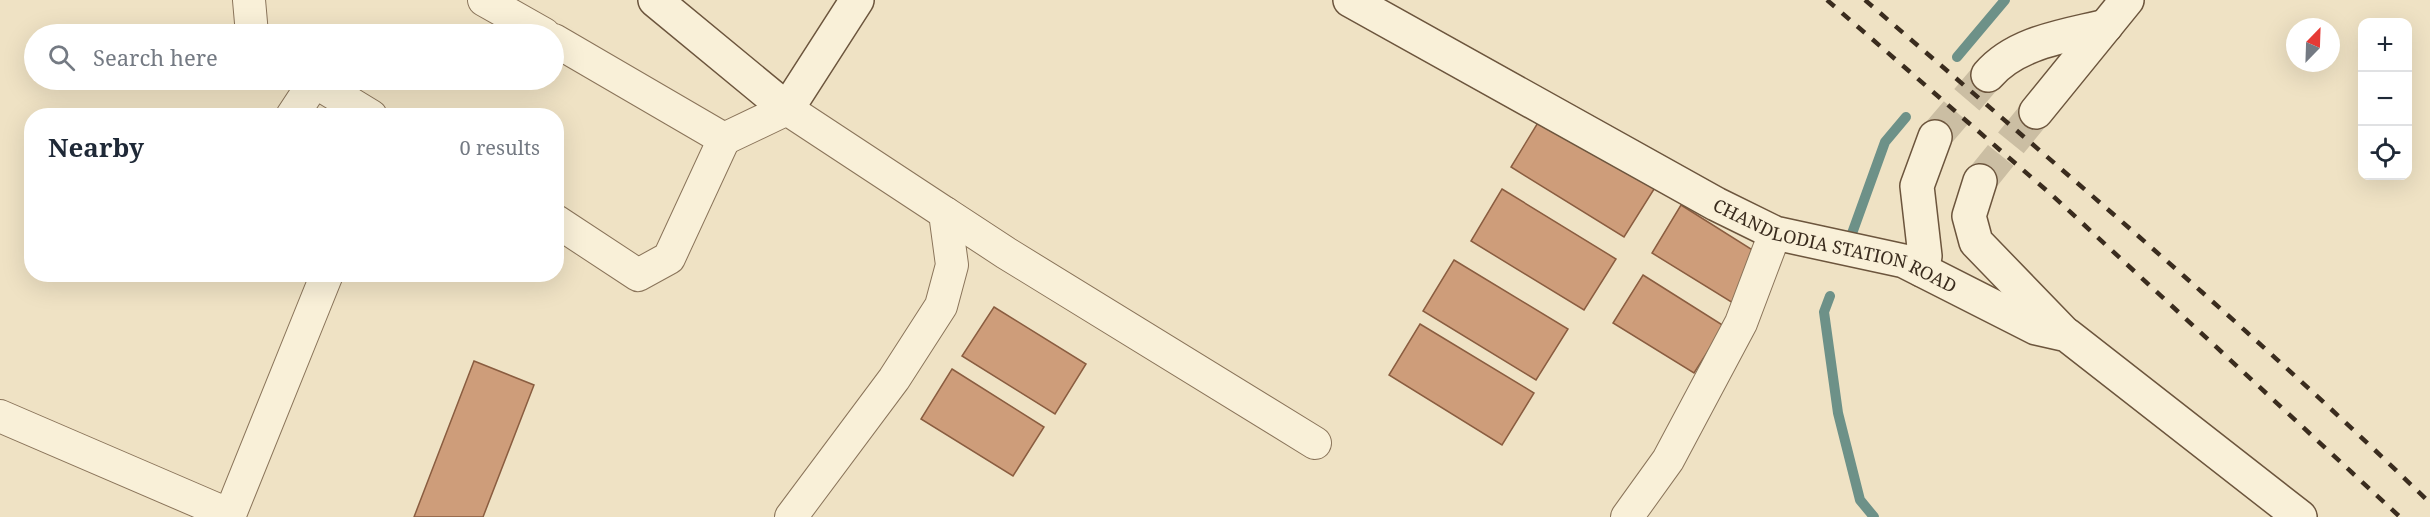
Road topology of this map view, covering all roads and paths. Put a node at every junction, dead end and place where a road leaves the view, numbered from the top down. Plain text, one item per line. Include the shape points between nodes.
1 (249, 0) edge
2 (484, 0) edge
3 (655, 0) edge
4 (857, 0) edge
5 (1350, 0) edge
6 (2127, 0) edge
7 (251, 24) edge
8 (526, 24) edge
9 (2106, 26) junction
10 (564, 46) edge
11 (1988, 75) tunnel mouth
12 (308, 90) edge
13 (330, 90) edge
14 (297, 108) edge
15 (358, 108) edge
16 (787, 109) junction
17 (2036, 111) tunnel mouth
18 (1935, 137) tunnel mouth
19 (724, 139) junction
20 (1980, 181) tunnel mouth
21 (945, 213) junction
22 (564, 226) edge
23 (1775, 233) junction
24 (1922, 270) junction
25 (324, 282) edge
26 (2067, 335) junction
27 (0, 416) edge
28 (1315, 442) dead end
29 (229, 516) edge
30 (791, 517) edge
31 (1627, 517) edge
32 (2300, 517) edge

1 - 7 street
2 - 8 street
3 - 16 street
4 - 16 street
5 - 23 street, CHANDLODIA STATION ROAD
6 - 9 street
9 - 11 street via 2034,45 1998,63
9 - 17 street
10 - 19 street
12 - 14 street
13 - 15 street
16 - 19 street
16 - 21 street
18 - 24 street via 1917,186 1925,256
19 - 22 street via 669,258 639,275
20 - 26 street via 1970,216 1976,242
21 - 28 street
21 - 30 street via 952,265 941,306 894,379
23 - 24 street, CHANDLODIA STATION ROAD via 1904,261
23 - 31 street via 1735,333 1668,460
24 - 26 street, CHANDLODIA STATION ROAD via 2036,328
25 - 29 street
26 - 32 street, CHANDLODIA STATION ROAD
27 - 29 street

